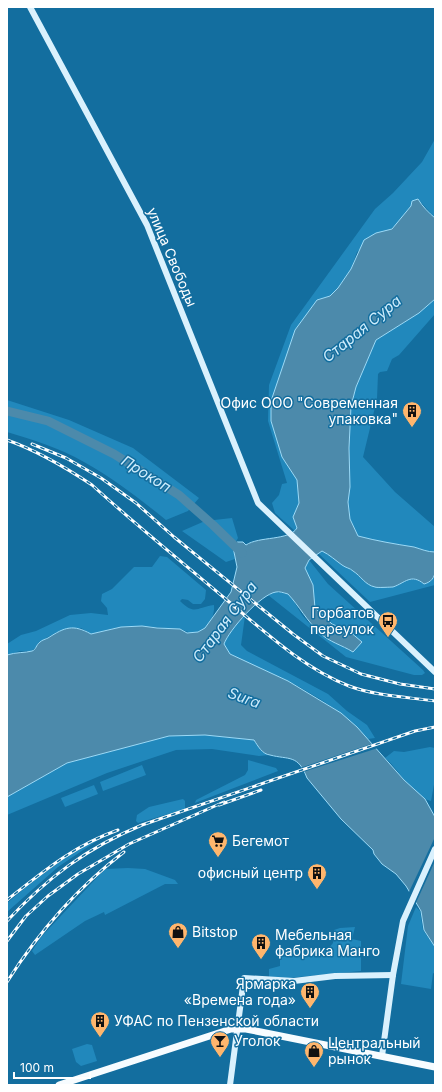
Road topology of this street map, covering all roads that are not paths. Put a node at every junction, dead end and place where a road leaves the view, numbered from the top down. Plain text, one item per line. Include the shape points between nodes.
1 (30, 7) edge
2 (435, 672) edge
3 (435, 849) edge
4 (393, 975) junction
5 (236, 1029) junction
6 (382, 1056) junction
7 (435, 1067) edge
8 (59, 1085) edge
9 (230, 1085) edge

1 - 2 main road, улица Свободы via 147,224 258,503
3 - 4 main road via 400,932
4 - 5 main road via 335,976 294,981 244,978
4 - 6 main road
5 - 6 main road
5 - 8 main road
5 - 9 main road
6 - 7 main road

